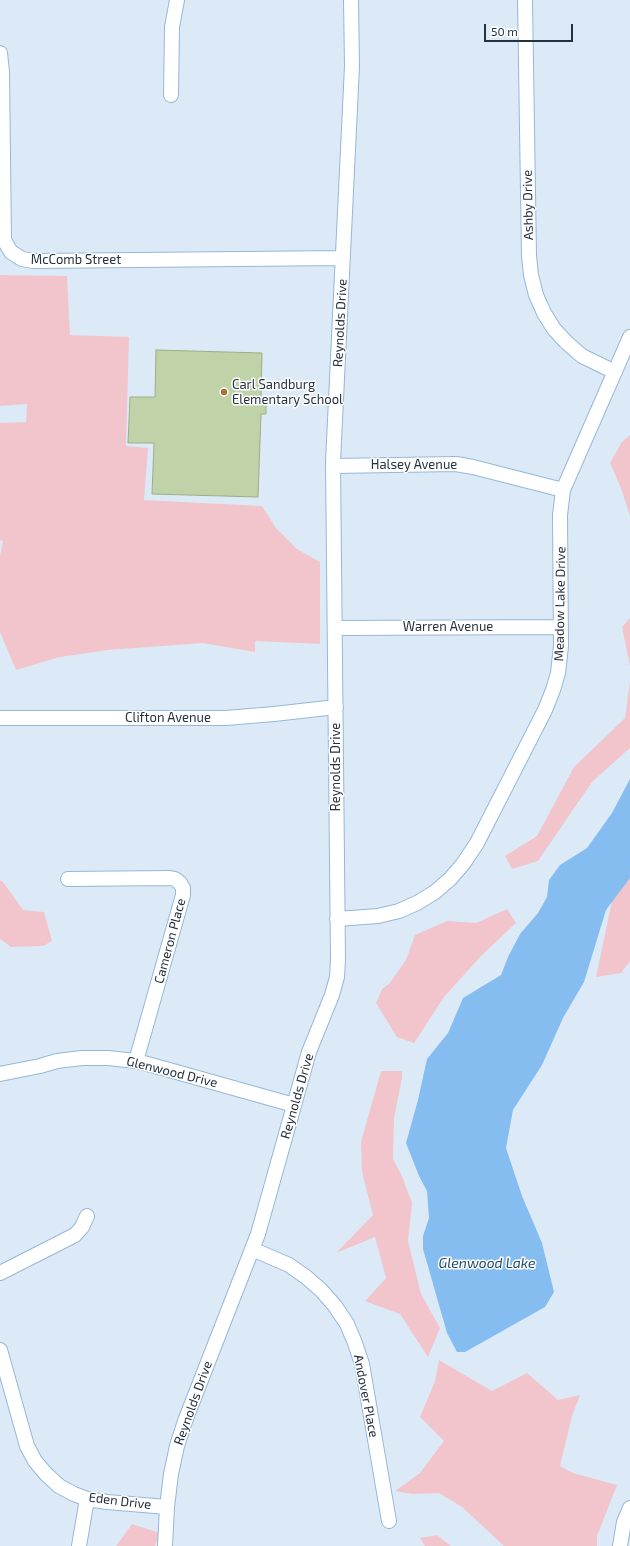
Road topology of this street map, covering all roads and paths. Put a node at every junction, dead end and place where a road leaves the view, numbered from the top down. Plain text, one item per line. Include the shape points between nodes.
1 (177, 0) edge
2 (352, 0) edge
3 (525, 0) edge
4 (0, 53) edge
5 (171, 95) dead end
6 (343, 258) junction
7 (630, 337) edge
8 (614, 372) junction
9 (333, 466) junction
10 (563, 490) junction
11 (561, 627) junction
12 (335, 628) junction
13 (336, 707) junction
14 (0, 718) edge
15 (68, 879) dead end
16 (338, 919) junction
17 (136, 1061) junction
18 (0, 1074) edge
19 (294, 1105) junction
20 (87, 1216) dead end
21 (252, 1249) junction
22 (0, 1273) edge
23 (0, 1350) edge
24 (5, 1391) edge
25 (87, 1499) junction
26 (167, 1507) junction
27 (630, 1508) edge
28 (389, 1522) dead end
29 (79, 1546) edge
30 (165, 1546) edge
31 (620, 1546) edge

1 - 5 street via 172,27
2 - 6 street, Reynolds Drive via 352,66
3 - 8 street, Ashby Drive via 531,276 544,313 566,342 582,356
4 - 6 street, McComb Street via 4,240 11,252 22,259 33,261
6 - 9 street, Reynolds Drive
7 - 8 street, Meadow Lake Drive
8 - 10 street, Meadow Lake Drive
9 - 10 street, Halsey Avenue via 456,464
9 - 12 street, Reynolds Drive
10 - 11 street, Meadow Lake Drive via 560,515
11 - 12 street, Warren Avenue
11 - 16 street, Meadow Lake Drive via 559,668 545,710 481,836 463,864 435,892 399,911 378,916
12 - 13 street, Reynolds Drive
13 - 14 street, Clifton Avenue via 226,718
13 - 16 street, Reynolds Drive
15 - 17 street, Cameron Place via 170,878 175,879 183,888
16 - 19 street, Reynolds Drive via 337,977 309,1052
17 - 18 street, Glenwood Drive via 82,1058
17 - 19 street, Glenwood Drive
19 - 21 street, Reynolds Drive
20 - 22 street via 75,1235
21 - 26 street, Reynolds Drive via 185,1421 170,1474
21 - 28 street, Andover Place via 289,1265 306,1277 326,1295 347,1324 362,1364
23 - 24 street, Eden Drive
24 - 25 street, Eden Drive via 26,1446 35,1462 59,1486
25 - 26 street, Eden Drive
25 - 29 street
26 - 30 street, Reynolds Drive
27 - 31 street via 624,1522

